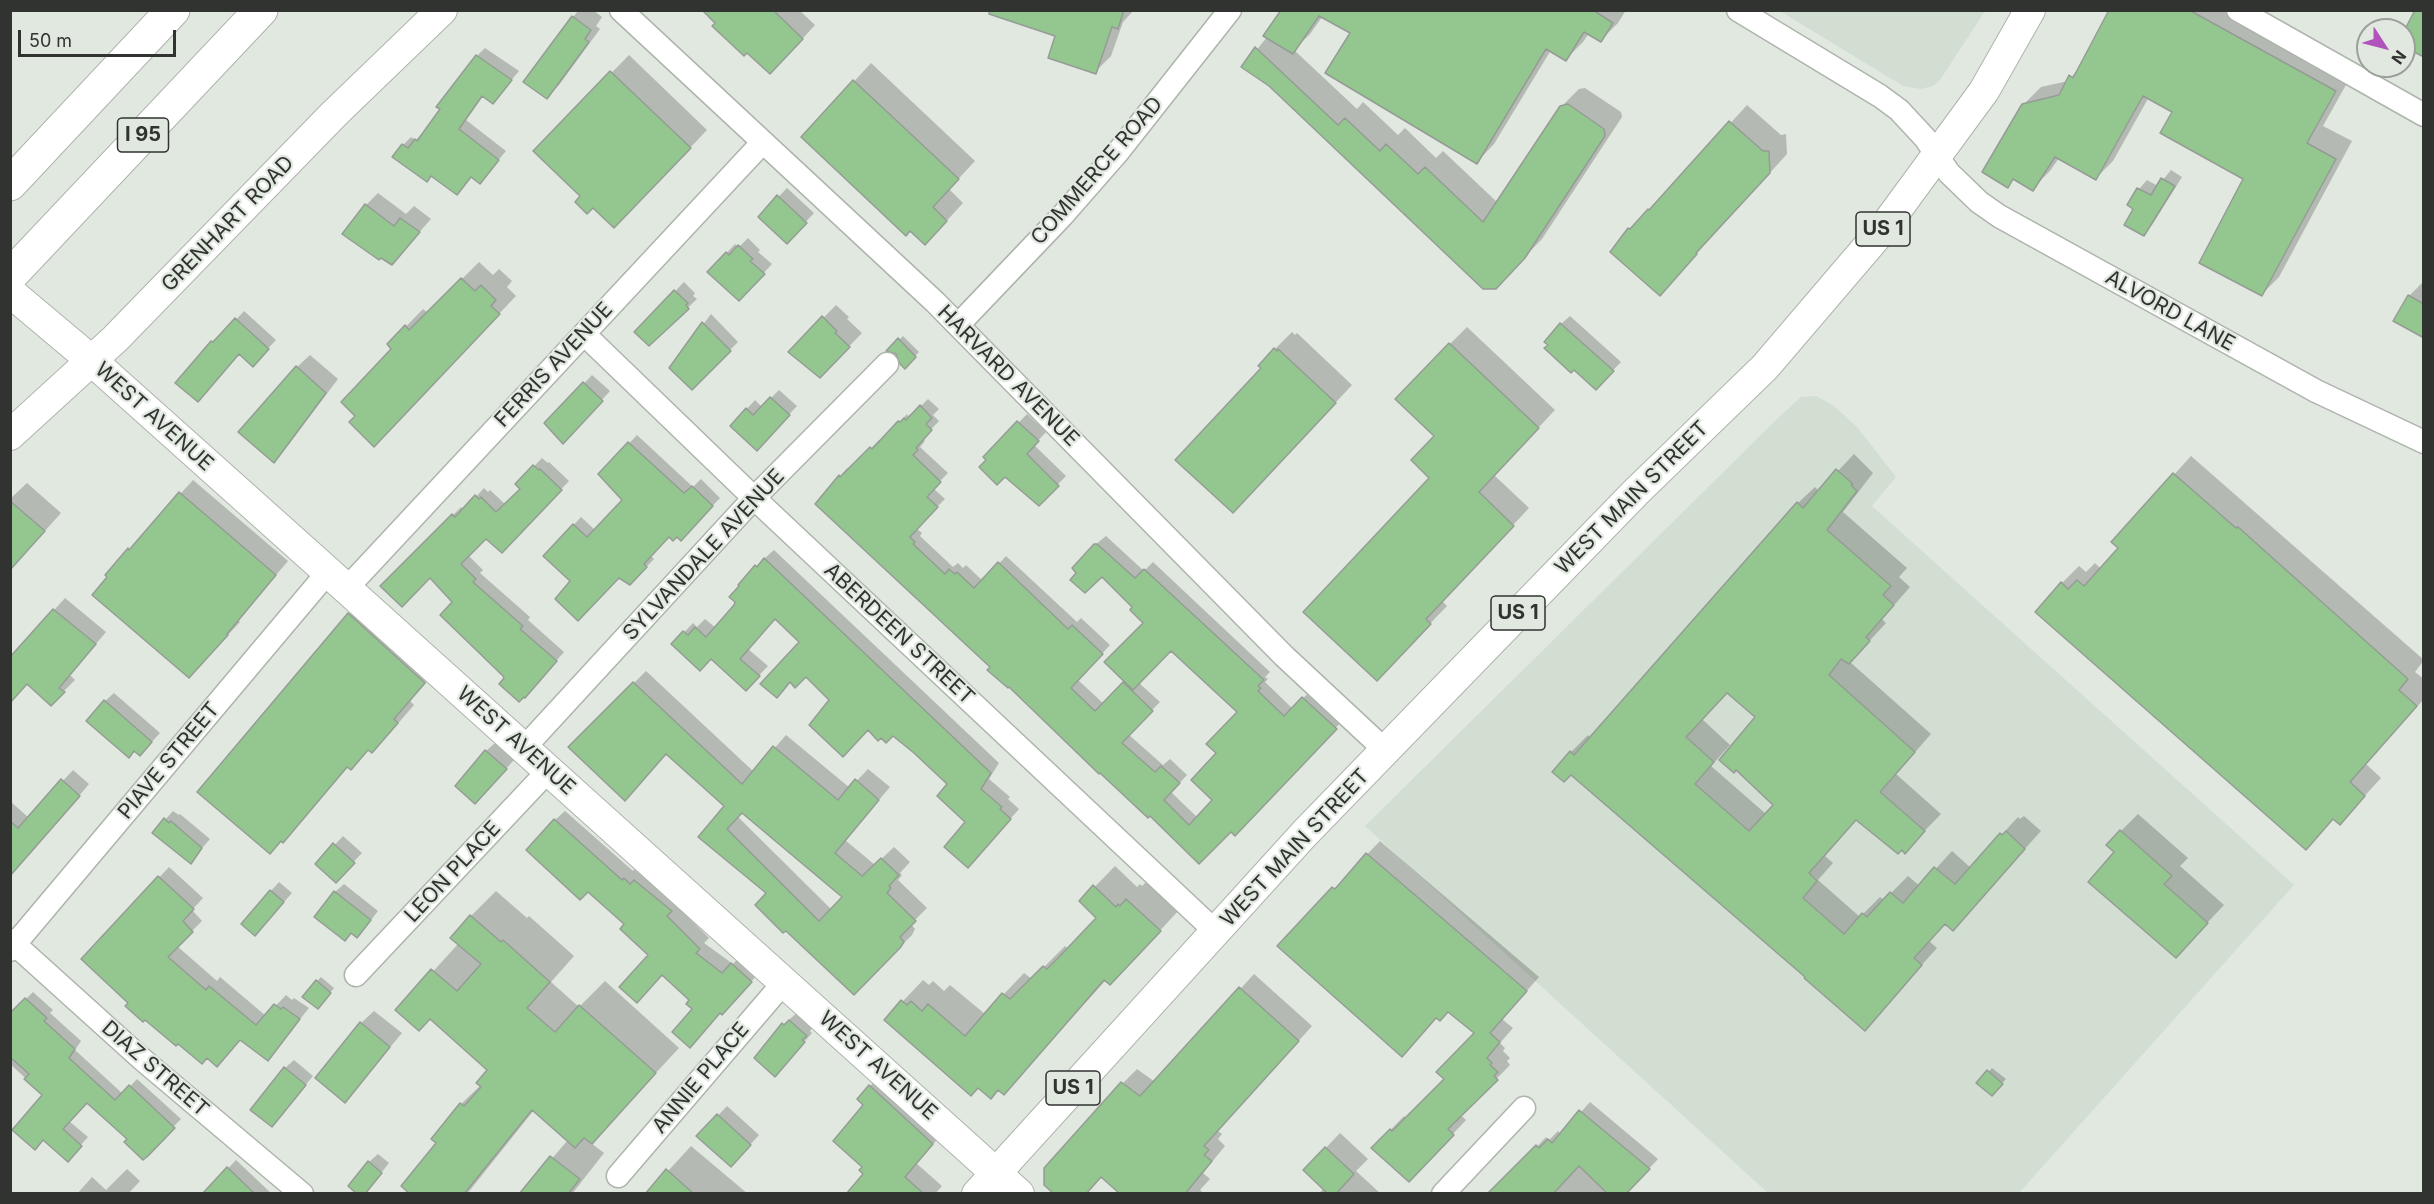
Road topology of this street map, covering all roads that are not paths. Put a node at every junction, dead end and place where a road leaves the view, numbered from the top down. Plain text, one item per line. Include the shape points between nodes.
1 (174, 10) edge
2 (261, 10) edge
3 (442, 10) edge
4 (621, 10) edge
5 (1230, 10) edge
6 (1738, 10) edge
7 (2030, 10) edge
8 (2238, 10) edge
9 (2424, 115) edge
10 (763, 142) junction
11 (1936, 154) junction
12 (10, 184) edge
13 (18, 268) edge
14 (10, 292) edge
15 (958, 325) junction
16 (584, 334) junction
17 (91, 360) junction
18 (887, 364) dead end
19 (10, 435) edge
20 (2424, 442) edge
21 (754, 498) junction
22 (338, 580) junction
23 (524, 748) junction
24 (1386, 751) junction
25 (549, 770) junction
26 (1216, 932) junction
27 (12, 945) edge
28 (356, 975) dead end
29 (785, 981) junction
30 (1524, 1108) dead end
31 (618, 1176) dead end
32 (986, 1183) edge
33 (302, 1194) edge
34 (1019, 1194) edge
35 (1443, 1194) edge

1 - 12 highway
2 - 13 highway, I 95
3 - 17 main road, GRENHART ROAD
4 - 10 street, HARVARD AVENUE
5 - 15 street, COMMERCE ROAD via 1118,152
6 - 11 street via 1880,96 1914,126
7 - 11 main road, WEST MAIN STREET / US 1 via 1984,91
8 - 9 street
10 - 15 street, HARVARD AVENUE
10 - 16 street, FERRIS AVENUE
11 - 20 street, ALVORD LANE via 1949,173 1999,216 2316,391
11 - 24 main road, WEST MAIN STREET / US 1 via 1882,230 1765,367 1636,492
14 - 17 main road, WEST AVENUE
15 - 24 street, HARVARD AVENUE via 1284,656
16 - 21 street, ABERDEEN STREET
16 - 22 street, FERRIS AVENUE
17 - 19 main road, GRENHART ROAD
17 - 22 main road, WEST AVENUE
18 - 21 street, SYLVANDALE AVENUE
21 - 23 street, SYLVANDALE AVENUE
21 - 26 street, ABERDEEN STREET
22 - 23 main road, WEST AVENUE
22 - 27 street, PIAVE STREET
23 - 25 main road, WEST AVENUE
24 - 26 main road, WEST MAIN STREET / US 1
25 - 28 street, LEON PLACE
25 - 29 main road, WEST AVENUE
26 - 32 main road, WEST MAIN STREET / US 1
27 - 33 street, DIAZ STREET
29 - 31 street, ANNIE PLACE
29 - 32 main road, WEST AVENUE
30 - 35 street
32 - 34 main road, WEST AVENUE

